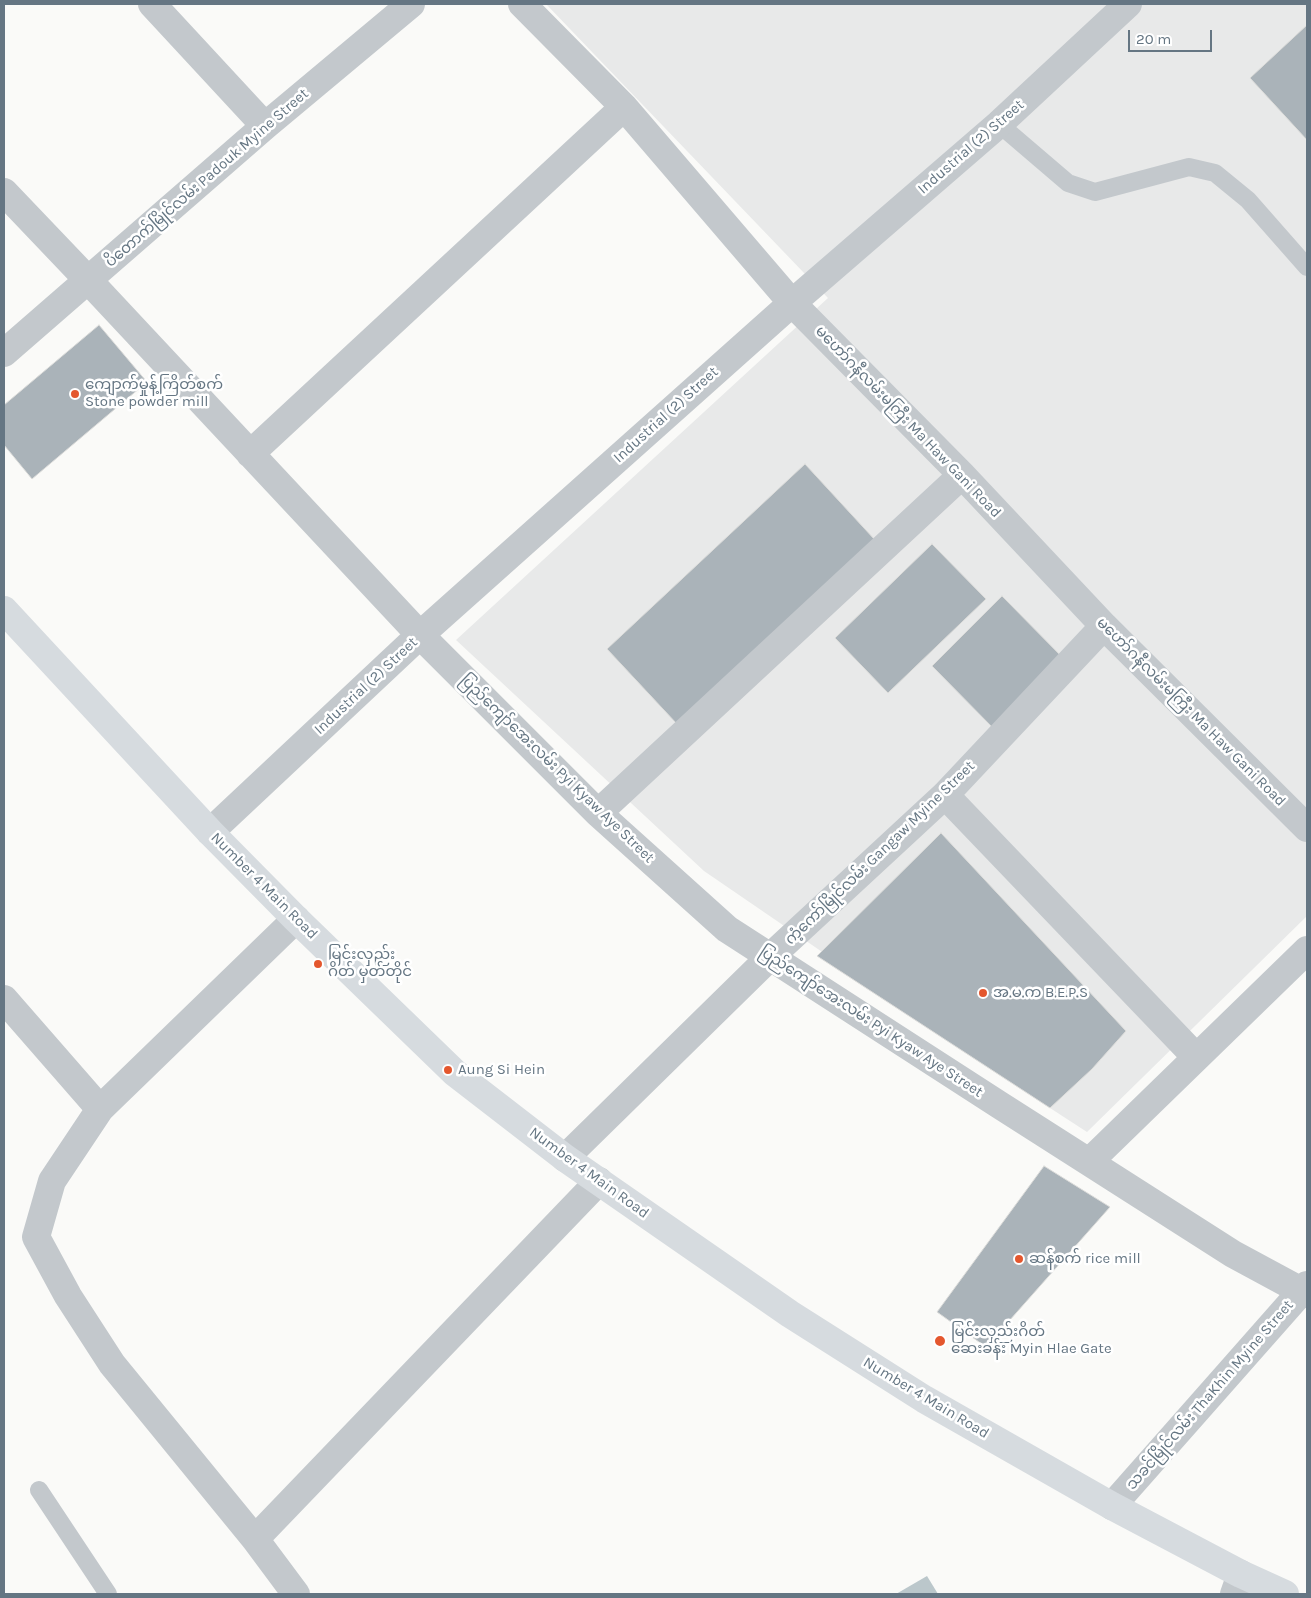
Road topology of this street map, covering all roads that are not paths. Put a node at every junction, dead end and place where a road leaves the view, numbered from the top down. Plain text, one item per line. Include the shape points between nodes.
1 (152, 4) edge
2 (410, 4) edge
3 (522, 4) edge
4 (1128, 4) edge
5 (624, 107) junction
6 (999, 124) junction
7 (265, 126) junction
8 (4, 192) edge
9 (1307, 268) edge
10 (88, 280) junction
11 (792, 303) junction
12 (4, 353) edge
13 (250, 454) junction
14 (962, 475) junction
15 (4, 610) edge
16 (1104, 626) junction
17 (420, 635) junction
18 (944, 795) junction
19 (598, 813) junction
20 (1307, 828) edge
21 (210, 832) junction
22 (296, 919) junction
23 (1307, 950) edge
24 (770, 957) junction
25 (4, 999) edge
26 (1196, 1057) junction
27 (100, 1109) junction
28 (565, 1158) junction
29 (1089, 1162) junction
30 (599, 1181) junction
31 (1306, 1290) edge
32 (39, 1490) dead end
33 (1112, 1506) junction
34 (255, 1539) junction
35 (1237, 1584) edge
36 (108, 1594) edge
37 (296, 1594) edge
38 (1285, 1594) edge

1 - 7 street
2 - 7 street, ပိတောက်မြိုင်လမ်း Padouk Myine Street
3 - 5 street, မဟော်ဂနီလမ်းမကြီး Ma Haw Gani Road
4 - 6 street, Industrial (2) Street
5 - 11 street, မဟော်ဂနီလမ်းမကြီး Ma Haw Gani Road
5 - 13 street
6 - 9 lane via 1068,183 1095,192 1189,167 1215,173 1248,200
6 - 11 street, Industrial (2) Street
7 - 10 street, ပိတောက်မြိုင်လမ်း Padouk Myine Street
8 - 10 street, ပြည်ကျော်အေးလမ်း Pyi Kyaw Aye Street
10 - 12 street, ပိတောက်မြိုင်လမ်း Padouk Myine Street
10 - 13 street, ပြည်ကျော်အေးလမ်း Pyi Kyaw Aye Street
11 - 14 street, မဟော်ဂနီလမ်းမကြီး Ma Haw Gani Road
11 - 17 street, Industrial (2) Street
13 - 17 street, ပြည်ကျော်အေးလမ်း Pyi Kyaw Aye Street
14 - 16 street, မဟော်ဂနီလမ်းမကြီး Ma Haw Gani Road
14 - 19 street
15 - 21 main road, Number 4 Main Road
16 - 18 street, ကံ့ကော်မြိုင်လမ်း Gangaw Myine Street
16 - 20 street, မဟော်ဂနီလမ်းမကြီး Ma Haw Gani Road
17 - 19 street, ပြည်ကျော်အေးလမ်း Pyi Kyaw Aye Street
17 - 21 street, Industrial (2) Street
18 - 24 street, ကံ့ကော်မြိုင်လမ်း Gangaw Myine Street
18 - 26 street
19 - 24 street, ပြည်ကျော်အေးလမ်း Pyi Kyaw Aye Street via 727,929
21 - 22 main road, Number 4 Main Road
22 - 27 street
22 - 28 main road, Number 4 Main Road via 455,1073
23 - 26 street
24 - 28 street, ကံ့ကော်မြိုင်လမ်း Gangaw Myine Street
24 - 29 street, ပြည်ကျော်အေးလမ်း Pyi Kyaw Aye Street
25 - 27 street
26 - 29 street
27 - 34 street via 52,1180 36,1236 68,1296 112,1364
28 - 30 main road, Number 4 Main Road
29 - 31 street, ပြည်ကျော်အေးလမ်း Pyi Kyaw Aye Street via 1233,1254
30 - 33 main road, Number 4 Main Road via 790,1314 924,1399
30 - 34 street
31 - 33 street, သခင်မြိုင်လမ်း ThaKhin Myine Street
32 - 36 lane
33 - 35 main road, Number 4 Main Road
34 - 37 street
35 - 38 main road, Number 4 Main Road

